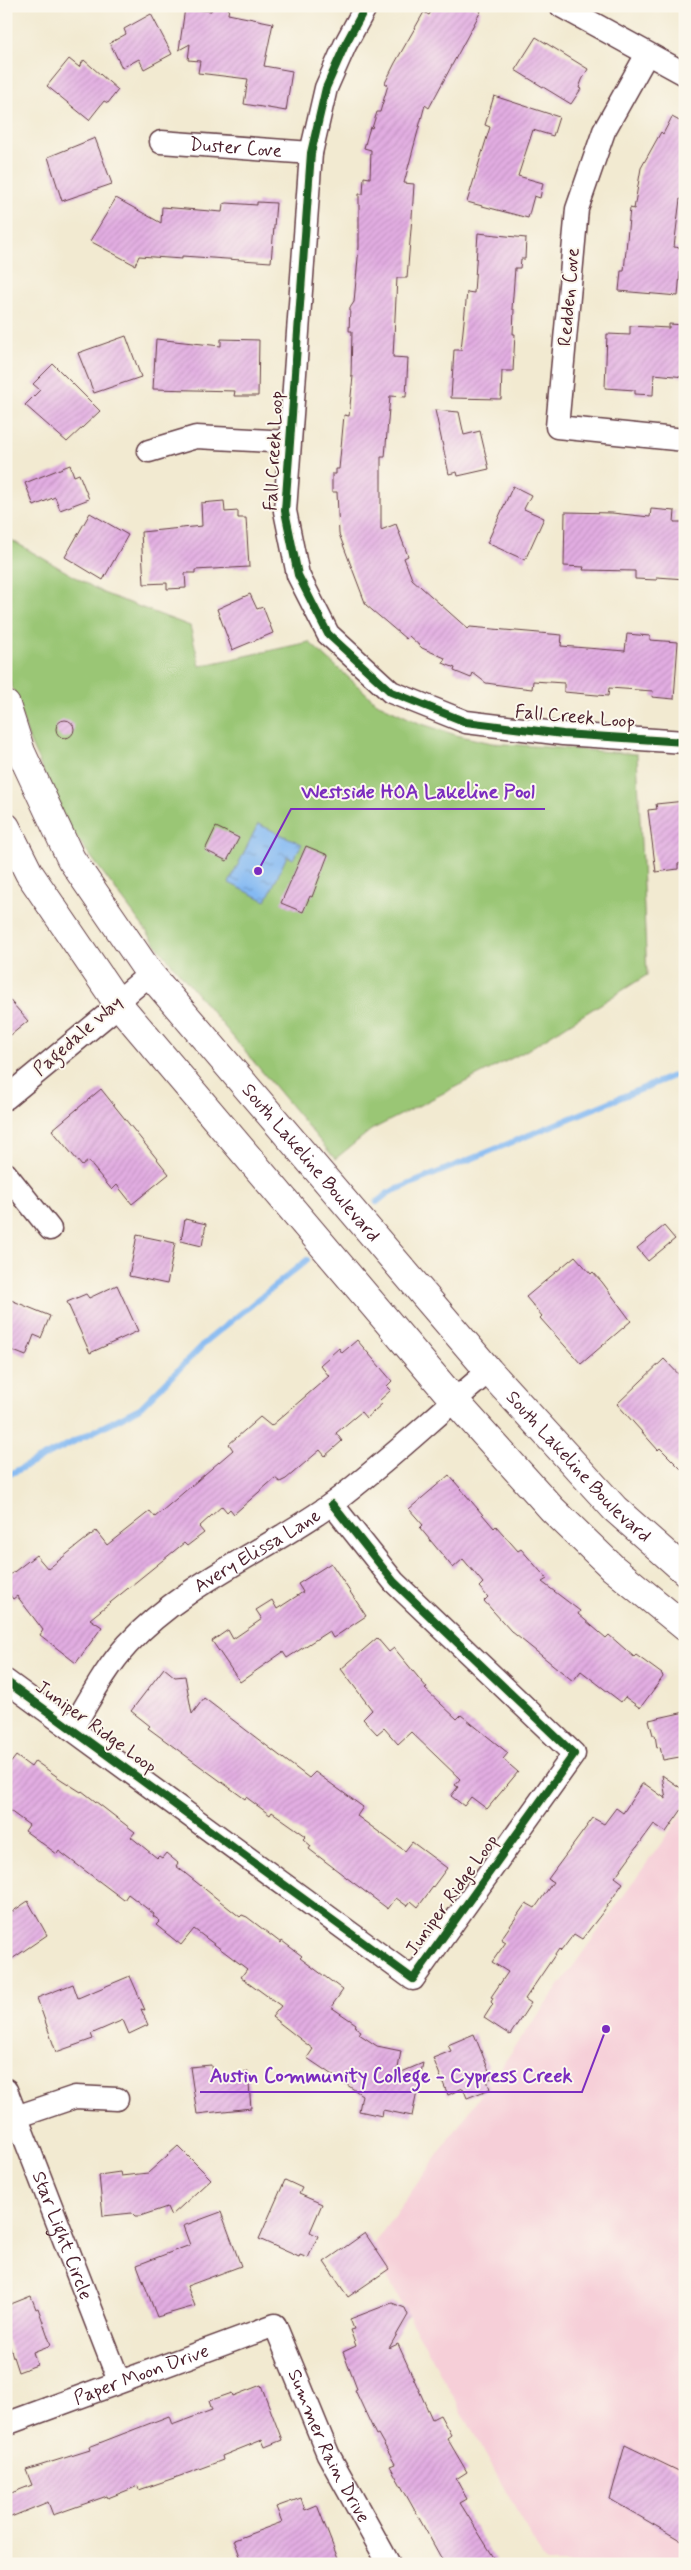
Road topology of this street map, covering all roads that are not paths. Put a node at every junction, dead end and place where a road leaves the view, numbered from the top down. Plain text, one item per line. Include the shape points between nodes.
1 (366, 6) edge
2 (561, 6) edge
3 (647, 54) junction
4 (685, 74) edge
5 (161, 142) dead end
6 (311, 153) junction
7 (685, 440) edge
8 (289, 442) junction
9 (149, 451) dead end
10 (6, 705) edge
11 (685, 742) edge
12 (6, 827) edge
13 (150, 974) junction
14 (119, 1005) junction
15 (6, 1098) edge
16 (6, 1174) edge
17 (50, 1229) dead end
18 (489, 1371) junction
19 (454, 1400) junction
20 (332, 1504) junction
21 (685, 1571) edge
22 (685, 1627) edge
23 (6, 1681) edge
24 (72, 1730) junction
25 (6, 2090) edge
26 (117, 2099) dead end
27 (16, 2116) junction
28 (275, 2325) joint
29 (119, 2381) junction
30 (6, 2424) edge
31 (389, 2564) edge

1 - 6 street, Fall Creek Loop via 326,88
2 - 3 street
3 - 4 street
3 - 7 street, Redden Cove via 604,130 577,209 557,427
5 - 6 street, Duster Cove
6 - 8 street, Fall Creek Loop
8 - 9 street via 196,437
8 - 11 street, Fall Creek Loop via 285,511 298,575 328,634 391,692 466,722 563,734
10 - 13 main road, South Lakeline Boulevard via 21,752 71,859
12 - 14 main road via 29,873
13 - 14 street, Pagedale Way via 118,1001
13 - 18 main road, South Lakeline Boulevard
14 - 15 street, Pagedale Way
14 - 19 main road
16 - 17 street
18 - 19 street, Avery Elissa Lane
18 - 21 main road, South Lakeline Boulevard via 615,1509
19 - 20 street, Avery Elissa Lane
19 - 22 main road via 552,1509 613,1568
20 - 24 street, Avery Elissa Lane via 170,1607 128,1644 105,1674
20 - 24 street, Juniper Ridge Loop via 394,1582 574,1754 413,1979
23 - 24 street, Juniper Ridge Loop
25 - 27 street, Star Light Circle
26 - 27 street via 75,2097
27 - 29 street, Star Light Circle
28 - 29 street, Paper Moon Drive
28 - 31 street, Summer Rain Drive via 328,2454
29 - 30 street, Paper Moon Drive

